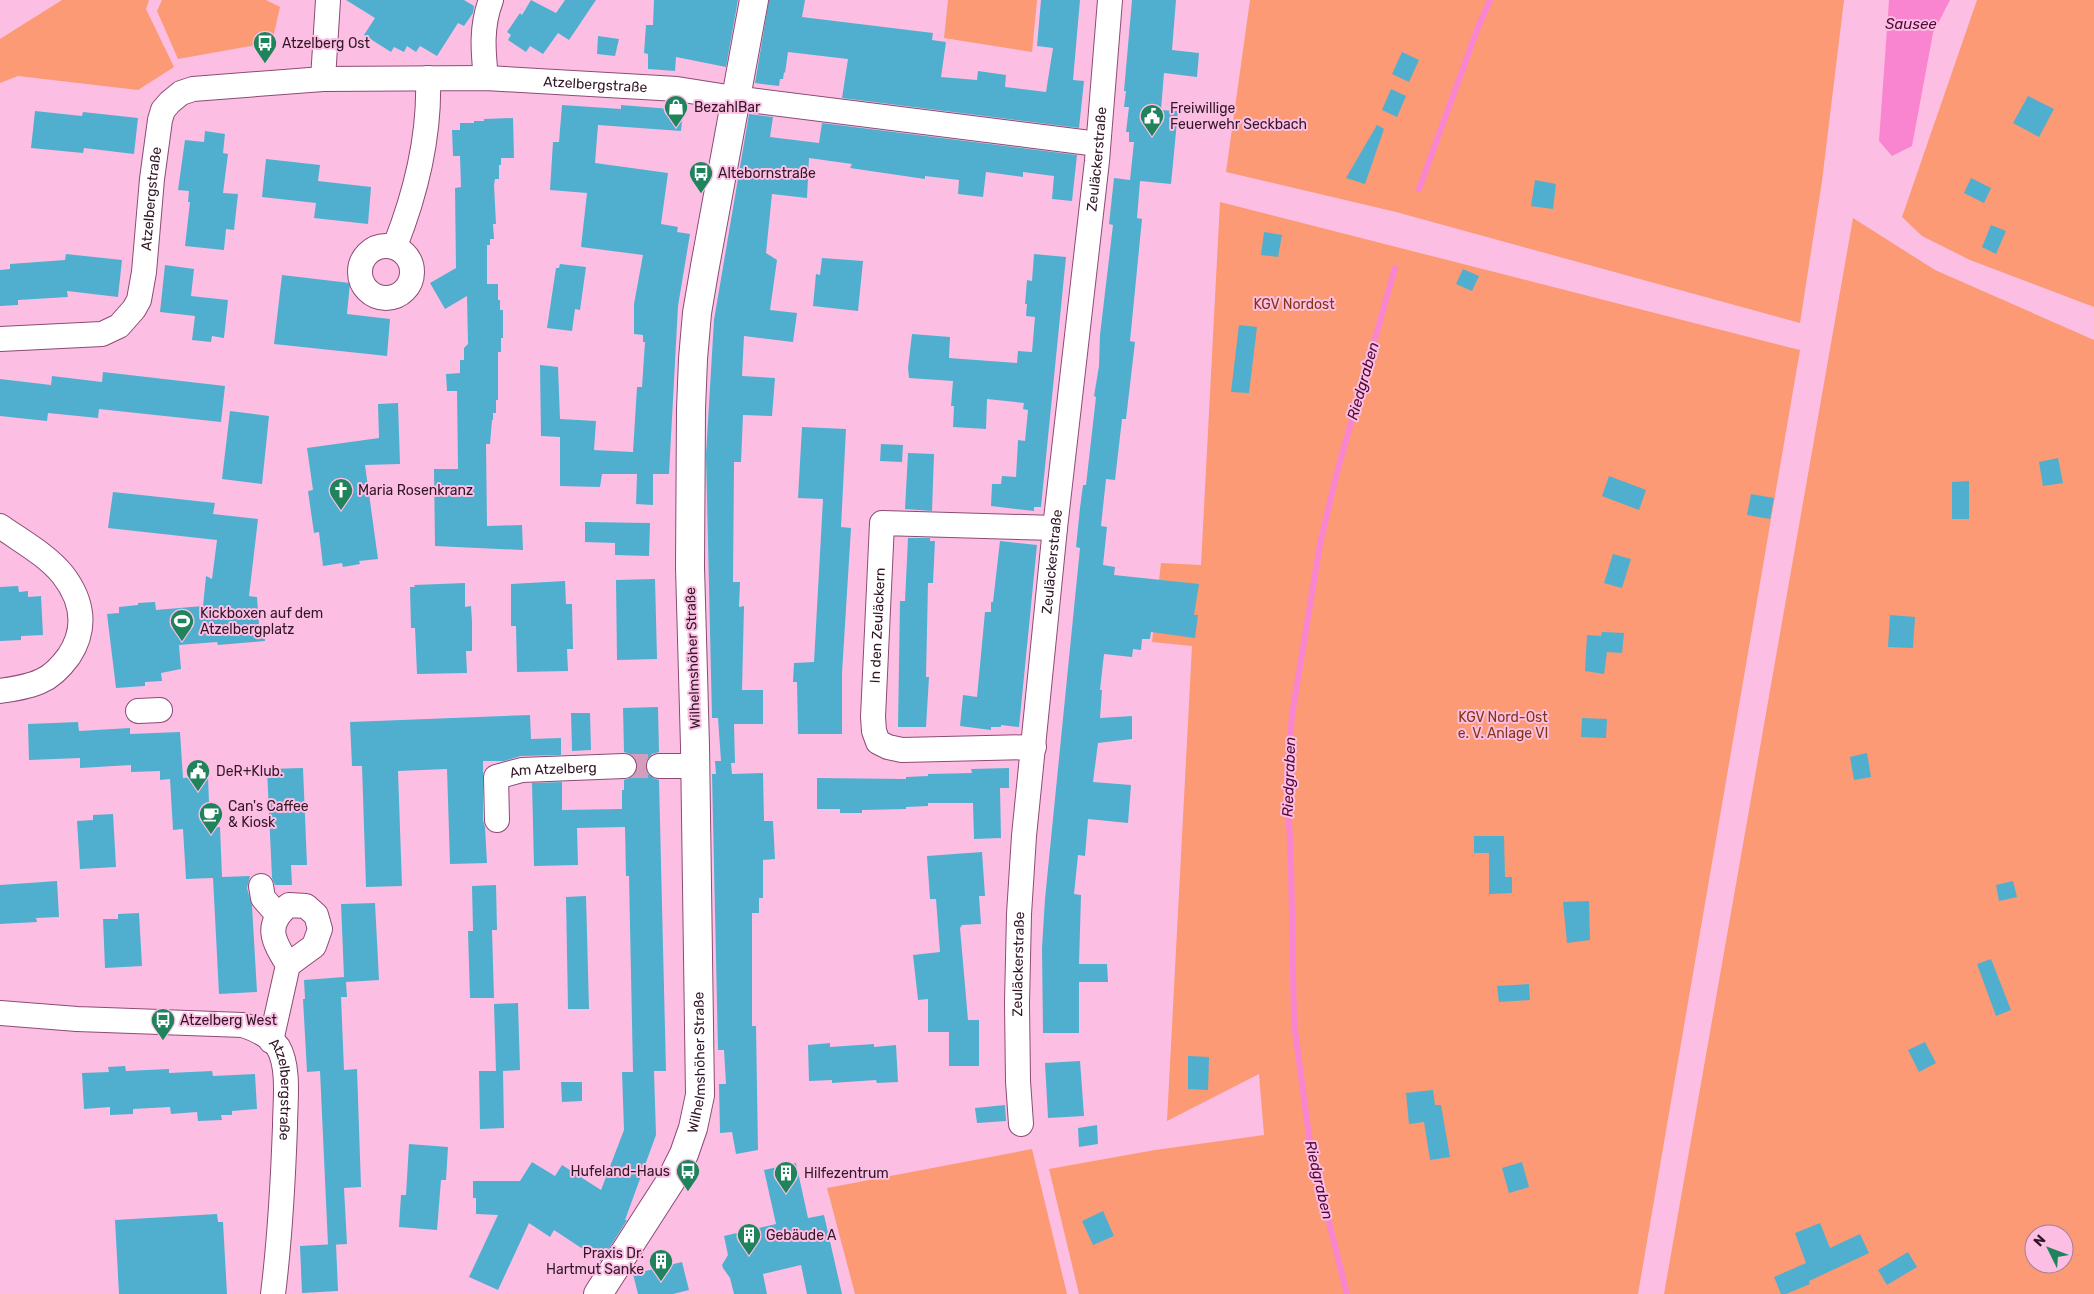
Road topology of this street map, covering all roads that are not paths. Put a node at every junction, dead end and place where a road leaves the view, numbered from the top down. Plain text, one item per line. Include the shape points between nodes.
1 (328, 0) edge
2 (491, 0) edge
3 (754, 0) edge
4 (1110, 0) edge
5 (428, 78) junction
6 (486, 78) junction
7 (323, 79) junction
8 (734, 98) junction
9 (1098, 144) junction
10 (395, 246) dead end
11 (0, 339) edge
12 (0, 526) edge
13 (1055, 528) junction
14 (0, 691) edge
15 (1034, 747) junction
16 (624, 766) tunnel mouth
17 (659, 766) tunnel mouth
18 (696, 766) junction
19 (497, 820) dead end
20 (261, 886) dead end
21 (277, 914) junction
22 (288, 965) junction
23 (0, 1013) edge
24 (271, 1041) junction
25 (1021, 1124) dead end
26 (273, 1294) edge
27 (598, 1294) edge

1 - 7 street
2 - 6 street via 483,36
3 - 8 main road, Wilhelmshöher Straße
4 - 9 street, Zeuläckerstraße
5 - 6 street, Atzelbergstraße
5 - 7 street, Atzelbergstraße
5 - 10 street via 429,112 422,157
6 - 8 street, Atzelbergstraße via 677,89
7 - 11 street, Atzelbergstraße via 200,87 176,97 163,110 158,128 144,272 134,309 119,326 102,334
8 - 9 street
8 - 18 main road, Wilhelmshöher Straße via 697,313 693,358 690,562
9 - 13 street, Zeuläckerstraße
12 - 14 street via 62,574 76,596 81,625 74,648 58,670 41,682
13 - 15 street, Zeuläckerstraße
13 - 15 street, In den Zeuläckern via 882,523 873,717 878,742 902,750
15 - 25 street, Zeuläckerstraße via 1018,914
16 - 19 street, Am Atzelberg via 522,770 496,777
17 - 18 street
18 - 27 main road, Wilhelmshöher Straße via 700,1094 693,1128 670,1182
20 - 21 street via 263,898
21 - 22 street via 272,930
21 - 22 street via 288,905 306,906 316,915 320,929 314,946
22 - 24 street
23 - 24 street, Atzelbergstraße via 243,1025
24 - 26 street, Atzelbergstraße via 278,1047 285,1072 284,1170

